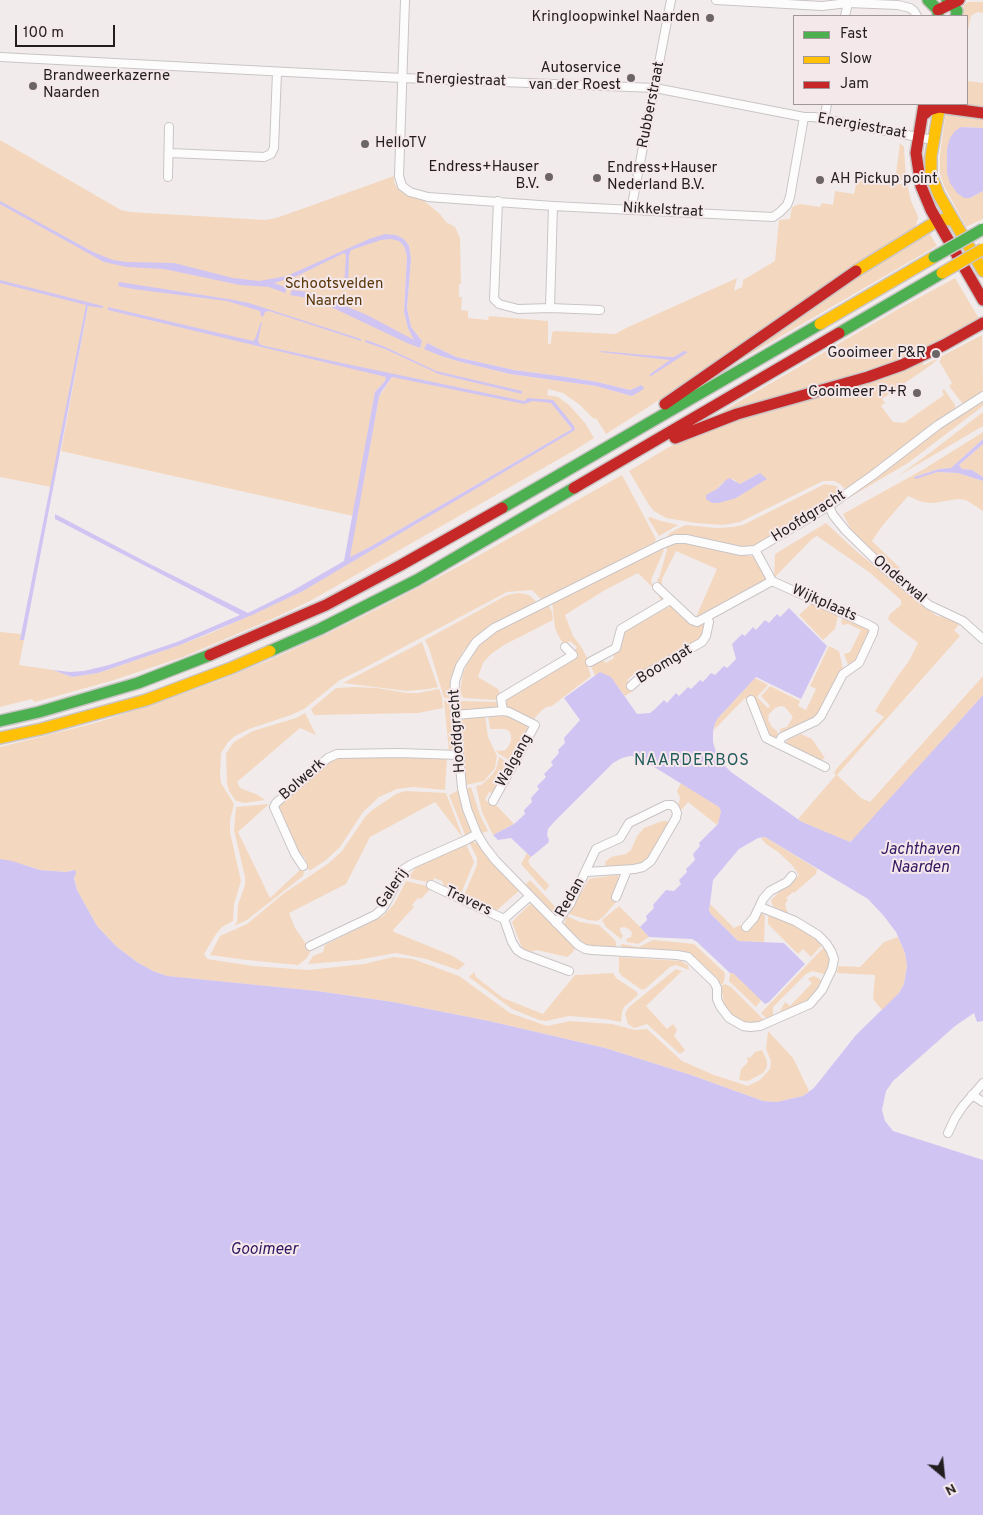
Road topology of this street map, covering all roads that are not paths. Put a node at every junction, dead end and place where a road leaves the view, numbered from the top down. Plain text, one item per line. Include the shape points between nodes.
1 (405, 0) edge
2 (671, 0) edge
3 (716, 0) edge
4 (928, 0) edge
5 (953, 1) edge
6 (848, 3) junction
7 (938, 13) edge
8 (845, 15) edge
9 (916, 15) edge
10 (956, 15) edge
11 (0, 57) edge
12 (277, 72) junction
13 (402, 78) junction
14 (656, 88) junction
15 (827, 105) edge
16 (939, 105) edge
17 (923, 110) edge
18 (983, 113) edge
19 (804, 117) junction
20 (824, 120) junction
21 (169, 128) dead end
22 (918, 136) junction
23 (933, 140) junction
24 (170, 153) junction
25 (168, 178) dead end
26 (498, 201) junction
27 (553, 206) junction
28 (631, 210) junction
29 (937, 221) junction
30 (954, 221) junction
31 (983, 229) edge
32 (983, 249) edge
33 (983, 271) edge
34 (983, 300) edge
35 (550, 308) junction
36 (600, 310) dead end
37 (983, 323) edge
38 (983, 396) edge
39 (597, 452) junction
40 (632, 455) junction
41 (829, 506) junction
42 (755, 550) junction
43 (772, 581) junction
44 (657, 587) dead end
45 (670, 600) junction
46 (707, 617) junction
47 (983, 639) edge
48 (565, 647) dead end
49 (590, 662) dead end
50 (631, 686) dead end
51 (751, 700) dead end
52 (503, 711) junction
53 (455, 715) junction
54 (0, 722) edge
55 (0, 738) edge
56 (778, 744) junction
57 (459, 755) junction
58 (825, 767) dead end
59 (493, 801) dead end
60 (477, 834) junction
61 (303, 866) dead end
62 (627, 870) junction
63 (586, 872) junction
64 (792, 876) dead end
65 (431, 885) dead end
66 (530, 896) junction
67 (616, 897) dead end
68 (760, 907) junction
69 (504, 920) junction
70 (556, 923) junction
71 (746, 927) dead end
72 (310, 946) dead end
73 (569, 971) dead end
74 (983, 1083) edge
75 (972, 1095) junction
76 (983, 1102) edge
77 (948, 1133) dead end

1 - 13 street
2 - 14 street, Rubberstraat
3 - 6 street via 822,6
4 - 7 main road
5 - 7 main road
5 - 10 main road
6 - 8 street
6 - 9 street via 898,5 910,8
11 - 12 street, Energiestraat
12 - 13 street, Energiestraat
12 - 24 street via 274,148 271,154 264,157
13 - 14 street, Energiestraat
13 - 26 street, Nikkelstraat via 399,176 402,186 428,197
14 - 19 street, Energiestraat
14 - 28 street, Rubberstraat
15 - 20 street
16 - 17 main road
16 - 18 main road
16 - 23 main road
17 - 22 main road
19 - 20 street, Energiestraat
19 - 28 street, Nikkelstraat via 790,197 787,205 773,217
20 - 22 street, Energiestraat
21 - 24 street
22 - 23 street, Energiestraat
22 - 29 main road via 918,175
23 - 30 main road via 930,162 933,182
24 - 25 street
26 - 27 street, Nikkelstraat
26 - 35 street via 494,298 499,304 518,309
27 - 28 street, Nikkelstraat
27 - 35 street
29 - 30 main road
29 - 34 main road
29 - 39 main road via 802,308
30 - 33 main road
31 - 39 main road, bridge
32 - 40 main road, bridge
35 - 36 street
37 - 40 main road via 902,365 737,414
38 - 41 street, Hoofdgracht via 938,425
39 - 54 main road via 401,565 281,626 138,683
40 - 55 main road via 416,580 320,630 146,700
41 - 42 street, Hoofdgracht
41 - 47 street, Onderwal via 846,531 884,568 929,605 963,621
42 - 43 street
42 - 53 street, Hoofdgracht via 741,552 686,539 671,540 494,628 476,642 460,666 455,681
43 - 46 street
43 - 56 street, Wijkplaats via 874,628 859,663 843,674 821,716 782,737
44 - 45 street, Boomgat
45 - 46 street, Boomgat via 695,622
45 - 49 street via 621,629 616,648
46 - 50 street, Boomgat via 709,622 702,642 642,676
48 - 52 street via 573,655 501,698
51 - 56 street via 766,738
52 - 53 street, Walgang
52 - 59 street, Walgang via 535,725
53 - 57 street, Hoofdgracht
56 - 58 street
57 - 60 street, Hoofdgracht via 464,798
57 - 61 street, Bolwerk via 399,752 338,754 328,758 274,807 294,854
60 - 66 street, Hoofdgracht via 496,861
60 - 72 street, Galerij via 404,869 382,909 375,915
62 - 63 street, Redan
62 - 63 street, Redan via 651,862 676,818 672,805 629,822 620,838 596,849
62 - 67 street
63 - 70 street, Redan
64 - 68 street via 770,891
65 - 69 street, Travers
66 - 69 street, Travers
66 - 70 street, Hoofdgracht
68 - 70 street, Hoofdgracht via 795,921 818,936 826,943 834,959 822,990 810,1004 772,1022 750,1027 735,1022 724,1013 714,982 688,957 584,949
68 - 71 street
69 - 73 street, Travers via 517,950
74 - 75 street
75 - 76 street
75 - 77 street

